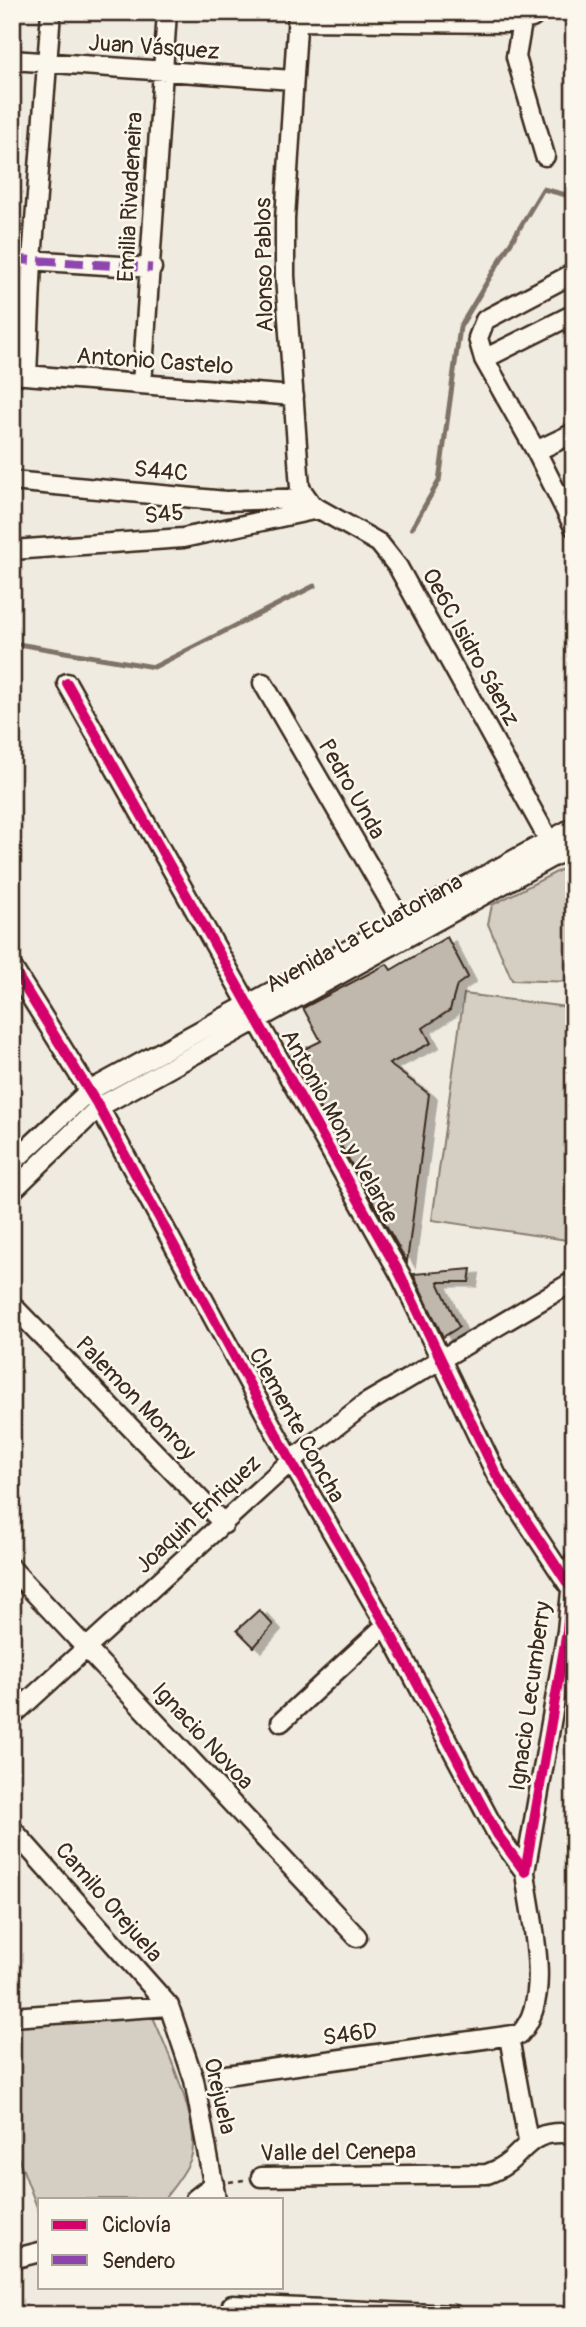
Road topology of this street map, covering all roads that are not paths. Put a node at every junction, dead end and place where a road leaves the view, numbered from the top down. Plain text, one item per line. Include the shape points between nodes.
1 (51, 12) edge
2 (167, 12) edge
3 (539, 12) edge
4 (298, 17) edge
5 (522, 22) junction
6 (12, 61) edge
7 (48, 64) junction
8 (162, 72) junction
9 (293, 80) junction
10 (545, 156) dead end
11 (12, 258) edge
12 (32, 260) junction
13 (152, 268) junction
14 (574, 273) edge
15 (574, 314) edge
16 (484, 359) junction
17 (20, 374) edge
18 (142, 384) junction
19 (294, 396) junction
20 (574, 433) edge
21 (536, 451) junction
22 (12, 481) edge
23 (312, 503) junction
24 (574, 527) edge
25 (12, 550) edge
26 (67, 683) dead end
27 (263, 683) dead end
28 (574, 827) edge
29 (574, 845) edge
30 (553, 847) junction
31 (400, 919) junction
32 (12, 967) edge
33 (252, 1012) junction
34 (89, 1091) junction
35 (99, 1107) junction
36 (12, 1163) edge
37 (12, 1191) edge
38 (574, 1280) edge
39 (12, 1305) edge
40 (442, 1358) junction
41 (291, 1461) junction
42 (224, 1524) junction
43 (574, 1562) edge
44 (12, 1569) edge
45 (572, 1587) edge
46 (386, 1625) junction
47 (88, 1648) junction
48 (12, 1716) edge
49 (281, 1722) dead end
50 (12, 1829) edge
51 (525, 1872) junction
52 (357, 1937) dead end
53 (169, 2006) junction
54 (12, 2017) edge
55 (509, 2037) junction
56 (219, 2076) dead end
57 (569, 2134) edge
58 (528, 2141) junction
59 (261, 2177) road end
60 (215, 2192) edge
61 (198, 2198) edge
62 (38, 2252) edge
63 (12, 2259) edge
64 (230, 2288) edge
65 (232, 2310) edge
66 (445, 2314) edge

1 - 7 street
2 - 8 street, Emilia Rivadeneira
3 - 5 street
4 - 5 street
4 - 9 street, Alonso Pablos
5 - 10 street via 516,57
6 - 7 street, Juan Vásquez
7 - 8 street, Juan Vásquez
7 - 12 street
8 - 9 street, Juan Vásquez
8 - 13 street, Emilia Rivadeneira
9 - 19 street, Alonso Pablos via 285,253
11 - 12 street
12 - 13 street
12 - 17 street
13 - 18 street, Emilia Rivadeneira
14 - 16 street via 485,320 478,338
15 - 16 street
16 - 21 street
17 - 18 street, Antonio Castelo
18 - 19 street, Antonio Castelo
19 - 23 street, Alonso Pablos via 298,478
20 - 21 street
21 - 24 street
22 - 23 street, S44C via 226,501
23 - 25 street, S45 via 183,538
23 - 30 street, Oe6C Isidro Sáenz via 379,542 398,567
26 - 33 street, Antonio Mon y Velarde
27 - 31 street, Pedro Unda
28 - 30 street
29 - 30 street, Avenida La Ecuatoriana
30 - 31 street
30 - 33 street, Avenida La Ecuatoriana
31 - 33 street
32 - 34 street, Clemente Concha
33 - 34 street
33 - 35 street, Avenida La Ecuatoriana
33 - 40 street, Antonio Mon y Velarde via 400,1273
34 - 35 street, Clemente Concha
34 - 36 street
35 - 37 street, Avenida La Ecuatoriana
35 - 41 street, Clemente Concha
38 - 40 street, Joaquin Enriquez
39 - 42 street, Palemon Monroy
40 - 41 street, Joaquin Enriquez via 365,1404
40 - 45 street, Antonio Mon y Velarde via 497,1476
41 - 42 street, Joaquin Enriquez
41 - 46 street, Clemente Concha
42 - 47 street, Joaquin Enriquez
43 - 45 street, Ignacio Lecumberry
44 - 47 street, Ignacio Novoa
45 - 51 street, Ignacio Lecumberry
46 - 49 street
46 - 51 street, Clemente Concha via 497,1834
47 - 48 street, Joaquin Enriquez
47 - 52 street, Ignacio Novoa
50 - 53 street, Camilo Orejuela
51 - 55 street via 536,1942 537,1998 531,2023
53 - 54 street
53 - 60 street, Orejuela via 194,2080
55 - 56 street, S46D
55 - 58 street
57 - 58 street via 542,2134
58 - 59 street, Valle del Cenepa via 506,2166 487,2174
60 - 61 street
62 - 63 street
64 - 65 street
65 - 66 street

